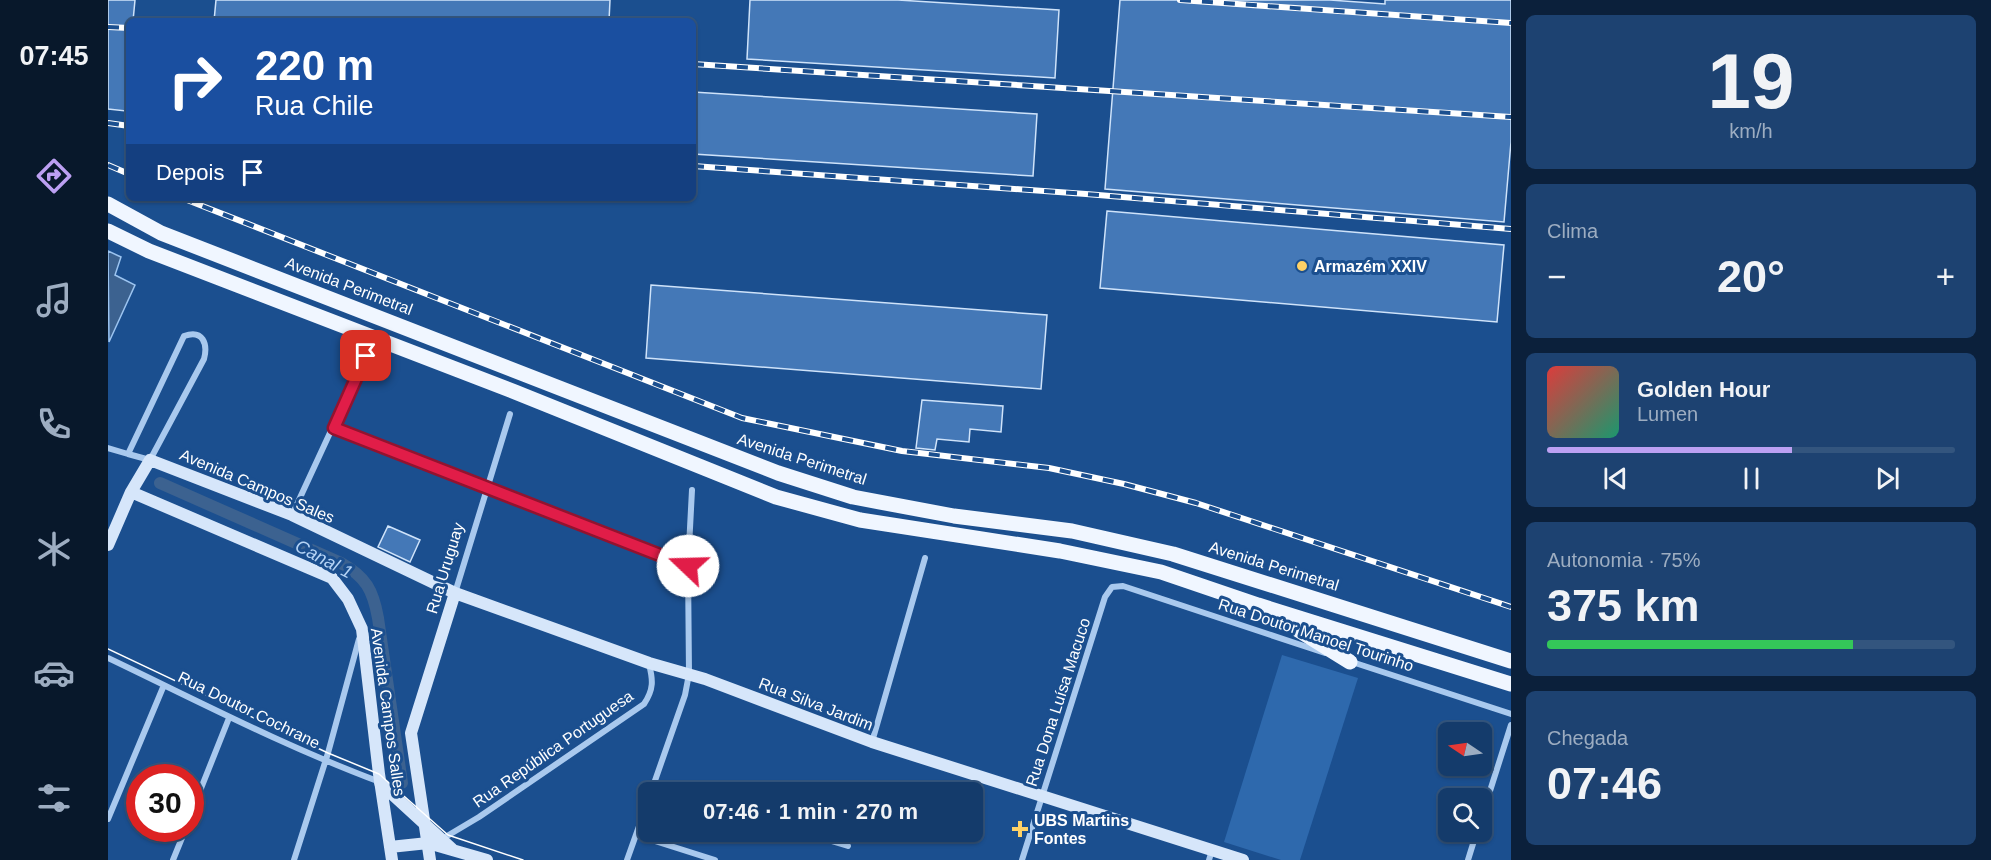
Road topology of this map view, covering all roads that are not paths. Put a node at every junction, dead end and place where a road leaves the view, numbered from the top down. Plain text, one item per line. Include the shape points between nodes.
1 (108, 204) edge
2 (108, 231) edge
3 (366, 356) dead end
4 (510, 414) dead end
5 (334, 428) junction
6 (108, 448) edge
7 (128, 454) junction
8 (150, 460) junction
9 (487, 488) junction
10 (692, 489) dead end
11 (131, 492) junction
12 (292, 515) junction
13 (108, 545) edge
14 (925, 558) dead end
15 (384, 560) joint
16 (688, 566) junction
17 (1112, 587) joint
18 (455, 593) junction
19 (1258, 605) junction
20 (362, 629) junction
21 (108, 658) edge
22 (1511, 661) edge
23 (1350, 662) junction
24 (649, 663) junction
25 (689, 674) junction
26 (1511, 684) edge
27 (164, 685) junction
28 (1511, 714) edge
29 (229, 718) junction
30 (1511, 725) edge
31 (411, 733) joint
32 (872, 742) junction
33 (324, 761) junction
34 (204, 781) edge
35 (655, 782) edge
36 (381, 783) junction
37 (1491, 788) edge
38 (1042, 796) junction
39 (108, 819) edge
40 (425, 824) junction
41 (638, 829) edge
42 (636, 835) junction
43 (442, 839) junction
44 (180, 842) edge
45 (835, 842) edge
46 (1474, 842) edge
47 (428, 843) junction
48 (848, 846) dead end
49 (453, 849) junction
50 (391, 854) edge
51 (1211, 855) edge
52 (173, 860) edge
53 (294, 860) edge
54 (430, 860) edge
55 (487, 860) edge
56 (627, 860) edge
57 (715, 860) edge
58 (1022, 860) edge
59 (1243, 860) edge
60 (1468, 860) edge

1 - 22 main road, Avenida Perimetral via 161,233 778,473 853,497 954,516 1072,531 1173,554
2 - 19 main road via 149,251 776,497 860,520 1060,551 1161,572
3 - 5 street
4 - 9 street, Rua Uruguay
5 - 9 street
5 - 12 street
6 - 7 street
7 - 8 street
7 - 8 street via 181,340 186,335 197,335 205,343 204,359
8 - 11 street
8 - 12 street, Avenida Campos Sales
9 - 16 street
9 - 18 street, Rua Uruguay
10 - 16 street
11 - 13 street
11 - 20 street, Avenida Campos Salles via 332,578 348,599
12 - 15 street, Avenida Campos Sales
14 - 32 street
15 - 18 street, Rua Silva Jardim
16 - 25 street
17 - 23 street, Rua Doutor Manoel Tourinho via 1123,586
17 - 38 street, Rua Dona Luísa Macuco via 1105,597
18 - 24 street, Rua Silva Jardim
18 - 31 street, Rua Uruguay
19 - 23 main road
19 - 26 main road
20 - 33 street
20 - 36 street, Avenida Campos Salles
21 - 27 street, Rua Doutor Cochrane
23 - 28 street, Rua Doutor Manoel Tourinho
24 - 25 street, Rua Silva Jardim
24 - 43 street, Rua República Portuguesa via 652,690 644,704
25 - 32 street, Rua Silva Jardim
25 - 35 street
27 - 29 street, Rua Doutor Cochrane
27 - 39 street
29 - 33 street, Rua Doutor Cochrane
29 - 34 street
30 - 37 street
31 - 40 street, Avenida Campos Salles
32 - 38 street, Rua Silva Jardim
33 - 36 street, Rua Doutor Cochrane
33 - 53 street
36 - 40 street
36 - 50 street, Avenida Campos Salles
38 - 51 street, Rua Silva Jardim
38 - 58 street, Rua Dona Luísa Macuco
40 - 43 street
40 - 47 street, Avenida Campos Salles
41 - 42 street
42 - 56 street
42 - 57 street
43 - 49 street
44 - 52 street
45 - 48 street
46 - 60 street
47 - 49 street
47 - 50 street
47 - 54 street, Avenida Campos Salles
49 - 55 street
51 - 59 street, Rua Silva Jardim

